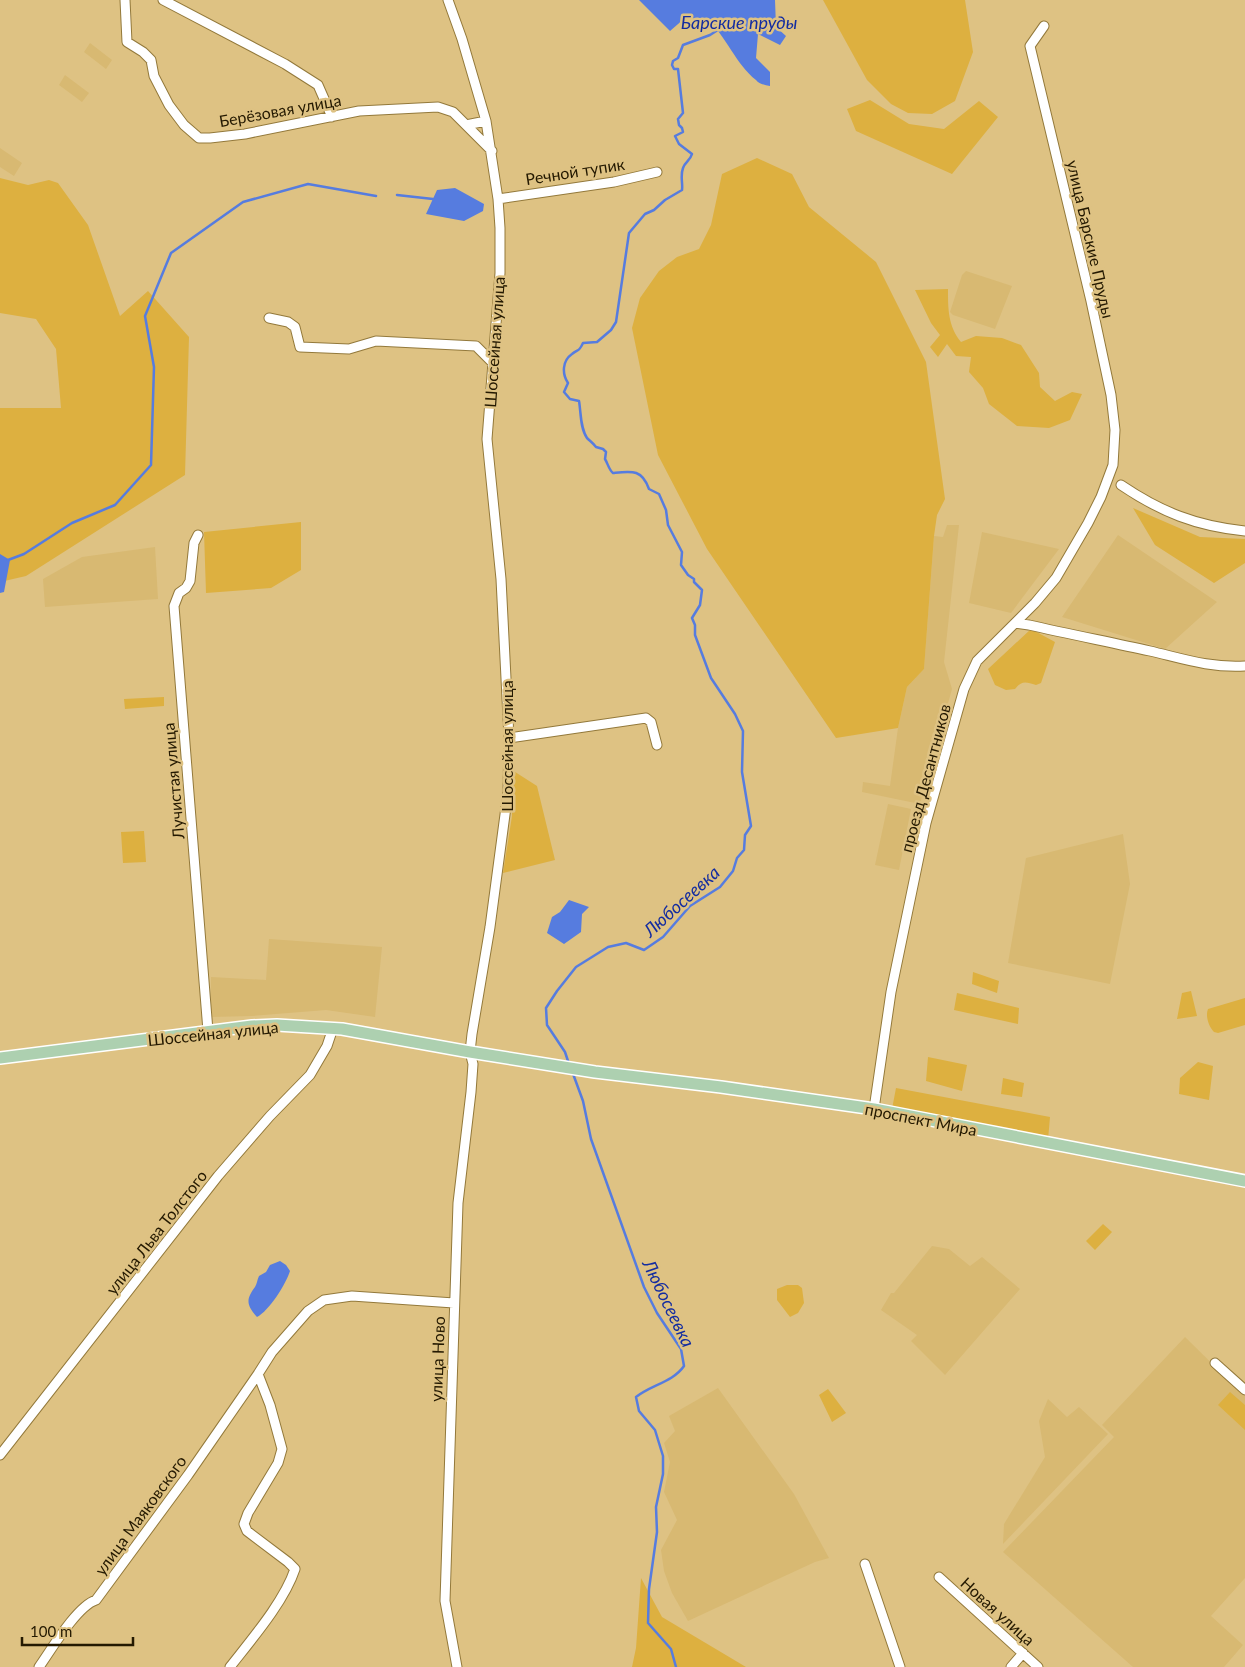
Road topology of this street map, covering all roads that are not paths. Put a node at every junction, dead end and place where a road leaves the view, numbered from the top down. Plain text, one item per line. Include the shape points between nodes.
1 (125, 0) edge
2 (163, 0) edge
3 (448, 0) edge
4 (1044, 26) dead end
5 (332, 117) junction
6 (486, 121) junction
7 (466, 125) junction
8 (492, 151) junction
9 (657, 172) dead end
10 (498, 199) junction
11 (269, 318) dead end
12 (492, 362) junction
13 (1114, 465) junction
14 (1121, 485) junction
15 (1101, 496) junction
16 (1245, 531) edge
17 (198, 534) dead end
18 (1015, 623) junction
19 (1245, 666) edge
20 (509, 738) junction
21 (657, 745) dead end
22 (333, 1028) junction
23 (208, 1031) junction
24 (470, 1052) junction
25 (0, 1058) edge
26 (874, 1109) junction
27 (1245, 1181) edge
28 (454, 1303) junction
29 (1215, 1363) dead end
30 (258, 1374) junction
31 (1245, 1390) edge
32 (0, 1455) edge
33 (865, 1564) dead end
34 (939, 1578) dead end
35 (1023, 1654) junction
36 (39, 1667) edge
37 (230, 1667) edge
38 (457, 1667) edge
39 (900, 1667) edge
40 (1011, 1667) edge
41 (1038, 1667) edge

1 - 5 street, Берёзовая улица via 127,42 151,60 154,76 169,104 184,125 199,138 245,134
2 - 5 street via 286,64 318,85
3 - 6 street, Шоссейная улица
4 - 13 street, улица Барские Пруды via 1030,46 1092,301 1111,395
5 - 7 street, Берёзовая улица via 359,111 438,106 453,112
6 - 7 street
6 - 8 street, Шоссейная улица
7 - 8 street, Берёзовая улица
8 - 10 street, Шоссейная улица
9 - 10 street, Речной тупик via 614,182
10 - 12 street, Шоссейная улица via 500,273
11 - 12 street via 295,327 300,347 349,349 376,341 476,346
12 - 20 street, Шоссейная улица via 487,440 501,579
13 - 14 street
13 - 15 street, проезд Десантников
14 - 15 street
14 - 16 street via 1179,518 1213,528
15 - 18 street, проезд Десантников via 1056,578
17 - 23 street, Лучистая улица via 190,581 179,593 174,606
18 - 19 street via 1206,665
18 - 26 street, проезд Десантников via 977,661 964,688 952,728 926,822 892,984
20 - 21 street via 646,718 651,722
20 - 24 street, Шоссейная улица via 506,815
22 - 23 main road, Шоссейная улица via 271,1025
22 - 24 main road, Шоссейная улица
22 - 32 street, улица Льва Толстого via 327,1046 310,1075 218,1176
23 - 25 main road, Шоссейная улица
24 - 26 main road, проспект Мира
24 - 28 street, улица Ново via 473,1064 458,1203
26 - 27 main road, проспект Мира
28 - 30 street, улица Маяковского via 352,1296 324,1300 292,1326
28 - 38 street, улица Ново via 445,1601
29 - 31 street
30 - 36 street, улица Маяковского via 96,1600 73,1619
30 - 37 street via 282,1450 244,1524 247,1531 295,1569 260,1629
33 - 39 street
34 - 35 street, Новая улица
35 - 40 street
35 - 41 street, Новая улица

